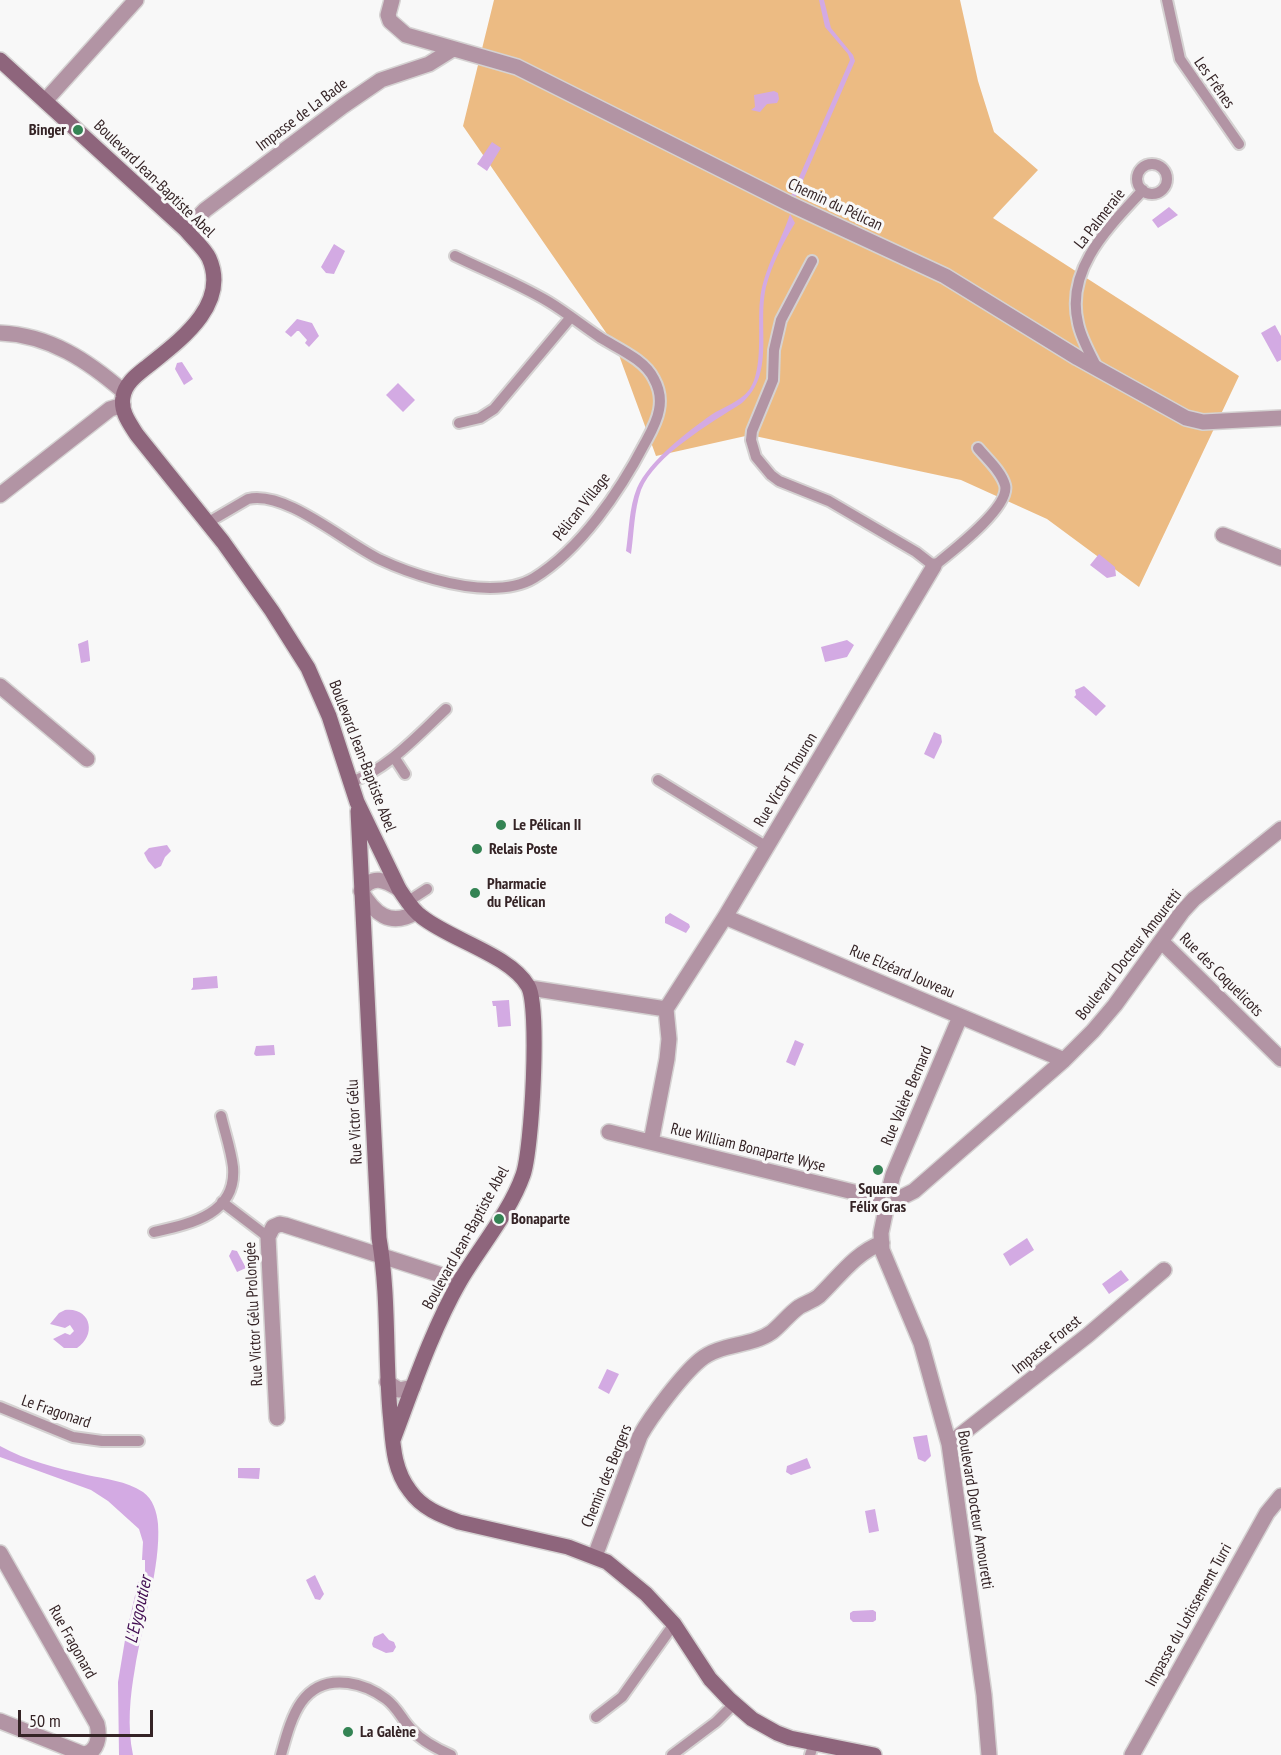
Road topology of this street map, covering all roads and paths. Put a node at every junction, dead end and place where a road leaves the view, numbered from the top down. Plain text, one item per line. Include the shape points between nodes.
1 (136, 0) edge
2 (392, 0) edge
3 (1167, 0) edge
4 (453, 49) junction
5 (0, 60) edge
6 (45, 101) junction
7 (1239, 144) dead end
8 (1143, 190) dead end
9 (186, 230) junction
10 (455, 256) dead end
11 (812, 261) dead end
12 (571, 317) junction
13 (0, 333) edge
14 (1098, 370) junction
15 (123, 399) junction
16 (1281, 418) edge
17 (459, 423) dead end
18 (978, 448) dead end
19 (0, 495) edge
20 (207, 523) junction
21 (1223, 535) dead end
22 (1281, 558) edge
23 (934, 566) junction
24 (0, 687) edge
25 (446, 709) dead end
26 (394, 756) junction
27 (87, 759) dead end
28 (405, 774) dead end
29 (658, 780) dead end
30 (351, 782) junction
31 (357, 802) junction
32 (1280, 831) edge
33 (767, 848) junction
34 (427, 889) dead end
35 (361, 891) junction
36 (407, 901) junction
37 (725, 917) junction
38 (1161, 941) junction
39 (530, 988) junction
40 (666, 1009) junction
41 (960, 1017) junction
42 (1281, 1059) edge
43 (1064, 1060) junction
44 (220, 1116) dead end
45 (609, 1132) dead end
46 (651, 1142) junction
47 (888, 1199) junction
48 (222, 1202) junction
49 (154, 1232) dead end
50 (268, 1237) junction
51 (882, 1243) junction
52 (382, 1255) junction
53 (1164, 1270) dead end
54 (460, 1281) junction
55 (387, 1382) junction
56 (413, 1387) junction
57 (0, 1407) edge
58 (278, 1418) dead end
59 (393, 1440) junction
60 (139, 1441) dead end
61 (949, 1444) junction
62 (1281, 1496) edge
63 (0, 1553) edge
64 (595, 1556) junction
65 (674, 1624) junction
66 (734, 1704) junction
67 (596, 1717) dead end
68 (0, 1721) edge
69 (812, 1749) edge
70 (281, 1755) edge
71 (451, 1755) edge
72 (672, 1755) edge
73 (874, 1755) edge
74 (989, 1755) edge
75 (1132, 1755) edge

1 - 6 street
2 - 4 street, Chemin du Pélican via 388,15 396,28 413,38
3 - 7 lane, Les Frênes via 1180,59
4 - 9 street, Impasse de La Bade via 429,64 381,80 206,210
4 - 14 street, Chemin du Pélican via 517,67 788,203 945,276
5 - 6 street, Boulevard Jean-Baptiste Abel
6 - 9 street, Boulevard Jean-Baptiste Abel
8 - 14 lane, La Palmeraie via 1098,241 1080,274 1076,298 1078,323
9 - 15 street, Boulevard Jean-Baptiste Abel via 212,266 209,303 186,335 134,378
10 - 12 lane, Pélican Village via 548,301
11 - 23 lane via 780,320 773,380 752,430 756,457 779,481 829,501
12 - 17 lane via 494,409 480,418
12 - 20 lane, Pélican Village via 647,369 657,384 659,411 640,453 595,520 561,557 531,580 490,588 451,583 402,569 362,551 294,508 272,499 248,499
13 - 15 street via 35,338 64,350 88,364
14 - 16 street, Chemin du Pélican via 1196,422
15 - 19 street
15 - 20 street, Boulevard Jean-Baptiste Abel via 126,417 137,435
18 - 23 lane via 1000,475 1006,494 999,506
20 - 30 street, Boulevard Jean-Baptiste Abel via 272,611 308,668
21 - 22 street
23 - 33 street, Rue Victor Thouron
24 - 27 street
25 - 26 lane
26 - 28 lane
26 - 30 lane via 367,776
29 - 33 lane
30 - 31 street, Boulevard Jean-Baptiste Abel
31 - 35 street, Rue Victor Gélu
31 - 36 street, Boulevard Jean-Baptiste Abel
32 - 38 street, Boulevard Docteur Amouretti via 1194,899
33 - 37 street, Rue Victor Thouron
34 - 36 lane
35 - 36 street via 369,882 380,879
35 - 36 street via 371,907 386,916 401,918
35 - 52 street, Rue Victor Gélu
36 - 39 street via 430,922 509,966
37 - 40 street, Rue Victor Thouron
37 - 41 street, Rue Elzéard Jouveau
38 - 42 street, Rue des Coquelicots
38 - 43 street, Boulevard Docteur Amouretti via 1103,1020
39 - 40 street
39 - 54 street, Boulevard Jean-Baptiste Abel via 535,1012 526,1165 518,1188
40 - 46 street via 667,1059
41 - 43 street, Rue Elzéard Jouveau
41 - 47 street, Rue Valère Bernard via 893,1175
43 - 47 street, Boulevard Docteur Amouretti via 914,1191
44 - 48 lane via 233,1168 229,1191
45 - 46 street, Rue William Bonaparte Wyse
46 - 47 street, Rue William Bonaparte Wyse
47 - 51 street, Boulevard Docteur Amouretti
48 - 49 lane via 199,1220
48 - 50 lane
50 - 52 street, Rue Victor Gélu Prolongée via 273,1227 280,1224
50 - 58 street, Rue Victor Gélu Prolongée
51 - 61 street, Boulevard Docteur Amouretti via 921,1343
51 - 64 street, Chemin des Bergers via 864,1252 817,1298 800,1306 771,1333 713,1352 692,1368 640,1436
52 - 54 street, Rue Victor Gélu Prolongée
52 - 55 street, Rue Victor Gélu
53 - 61 street, Impasse Forest
54 - 56 street, Boulevard Jean-Baptiste Abel
55 - 56 street via 399,1390
55 - 59 street, Rue Victor Gélu
56 - 59 street, Boulevard Jean-Baptiste Abel
57 - 60 lane, Le Fragonard via 73,1437
59 - 64 street via 394,1457 405,1484 421,1503 440,1515
61 - 74 street, Boulevard Docteur Amouretti
62 - 75 street, Impasse du Lotissement Turri via 1267,1513
63 - 68 street, Rue Fragonard via 97,1724 98,1738 87,1754 79,1753
64 - 65 street via 646,1594
65 - 66 street via 710,1678
65 - 67 lane via 622,1697
66 - 69 street via 752,1719
66 - 72 lane
69 - 73 street
70 - 71 lane via 300,1703 321,1686 340,1682 378,1693 399,1710 418,1736

